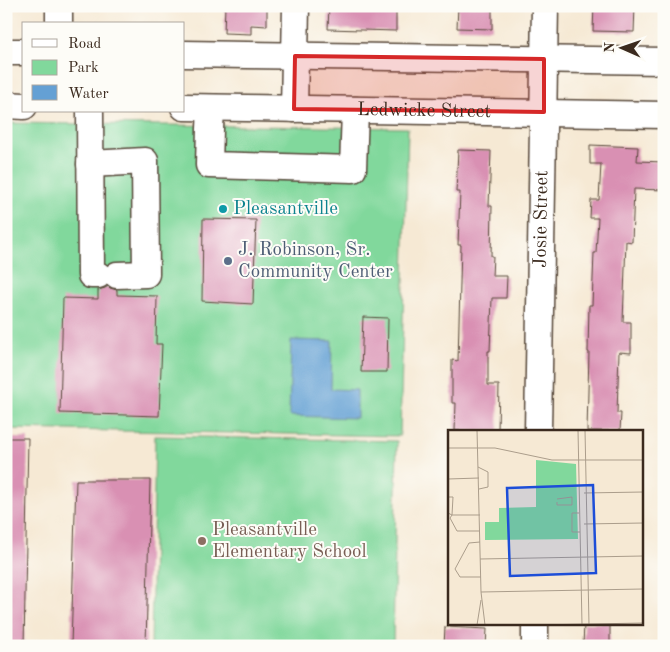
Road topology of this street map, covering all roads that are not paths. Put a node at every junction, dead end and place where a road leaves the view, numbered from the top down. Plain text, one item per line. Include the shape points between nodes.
1 (59, 6) edge
2 (296, 6) edge
3 (545, 6) edge
4 (59, 22) edge
5 (6, 52) edge
6 (22, 52) edge
7 (185, 54) edge
8 (295, 56) junction
9 (544, 59) junction
10 (664, 61) edge
11 (6, 105) edge
12 (22, 106) edge
13 (185, 107) edge
14 (211, 108) junction
15 (294, 109) junction
16 (356, 110) junction
17 (90, 112) edge
18 (544, 112) junction
19 (664, 114) edge
20 (90, 164) junction
21 (538, 430) edge
22 (535, 624) edge
23 (534, 646) edge

1 - 4 street
2 - 8 street
3 - 9 street, Josie Street
5 - 6 street
7 - 8 street
8 - 9 street
8 - 15 street
9 - 10 street
9 - 18 street, Josie Street
11 - 12 street
13 - 14 street, Ledwicke Street
14 - 15 street, Ledwicke Street
14 - 16 street via 209,165 353,169
15 - 16 street, Ledwicke Street
16 - 18 street, Ledwicke Street
17 - 20 street
18 - 19 street, Ledwicke Street
18 - 21 street, Josie Street
20 - 20 street via 90,275 146,274 145,161
22 - 23 street

